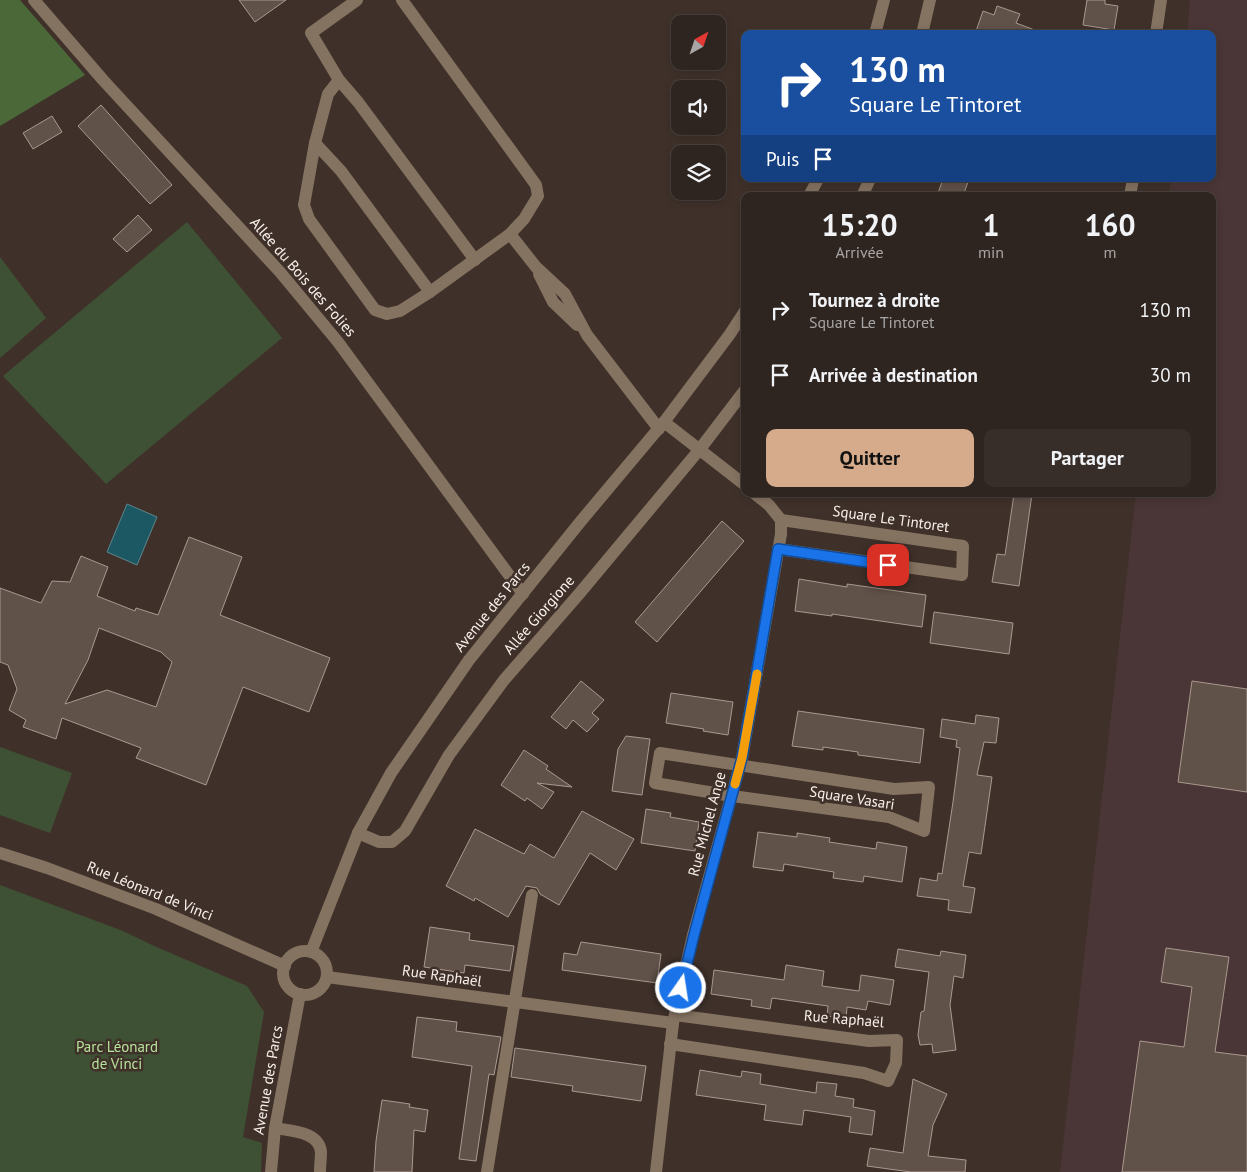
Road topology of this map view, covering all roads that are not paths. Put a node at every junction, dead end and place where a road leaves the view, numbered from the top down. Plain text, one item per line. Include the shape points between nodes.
1 (34, 0) edge
2 (357, 0) edge
3 (402, 0) edge
4 (884, 0) edge
5 (930, 0) edge
6 (1161, 0) edge
7 (876, 30) edge
8 (923, 30) edge
9 (1157, 30) edge
10 (340, 80) junction
11 (314, 143) junction
12 (510, 234) junction
13 (475, 260) junction
14 (430, 292) junction
15 (741, 317) edge
16 (741, 395) edge
17 (662, 425) junction
18 (700, 449) junction
19 (741, 482) edge
20 (760, 497) edge
21 (781, 520) junction
22 (778, 549) junction
23 (523, 594) junction
24 (741, 764) junction
25 (732, 796) junction
26 (358, 833) junction
27 (0, 853) edge
28 (532, 895) dead end
29 (311, 952) junction
30 (285, 966) junction
31 (327, 977) junction
32 (300, 994) junction
33 (514, 1002) junction
34 (674, 1019) junction
35 (670, 1044) junction
36 (275, 1128) junction
37 (272, 1172) edge
38 (320, 1172) edge
39 (487, 1172) edge
40 (656, 1172) edge

1 - 23 street, Allée du Bois des Folies via 280,272 338,342
2 - 10 street via 311,33
3 - 12 street via 536,185 538,196 534,204
4 - 7 street
5 - 8 street
6 - 9 street
10 - 11 street via 328,94
10 - 13 street
11 - 14 street via 341,171
11 - 14 street via 304,205 309,220 375,310 387,314 400,311
12 - 13 street
12 - 17 street via 536,267 565,294 587,335
13 - 14 street
15 - 17 street, Avenue des Parcs
16 - 18 street, Allée Giorgione
17 - 18 street
17 - 23 street, Avenue des Parcs
18 - 19 street
18 - 26 street, Allée Giorgione via 504,680 449,755 405,831 392,842 378,842
20 - 21 street
21 - 22 street, Rue Michel Ange
21 - 22 street, Square Le Tintoret via 963,546 962,575
22 - 24 street, Rue Michel Ange
23 - 26 street, Avenue des Parcs via 469,660 397,765
24 - 25 street, Rue Michel Ange
24 - 25 street, Square Vasari via 660,753 654,784
24 - 25 street, Square Vasari via 894,789 929,787 924,831 889,817
25 - 34 street, Rue Michel Ange
26 - 29 street, Avenue des Parcs
27 - 30 street, Rue Léonard de Vinci via 156,909
28 - 33 street
29 - 30 street via 295,954
29 - 31 street via 323,960
30 - 32 street via 287,985
31 - 32 street via 317,992
31 - 33 street, Rue Raphaël
32 - 36 street, Avenue des Parcs
33 - 34 street, Rue Raphaël
33 - 39 street
34 - 35 street, Rue Michel Ange
34 - 35 street, Rue Raphaël via 869,1041 897,1040 896,1063 888,1081 864,1073
35 - 40 street, Rue Michel Ange
36 - 37 street, Avenue des Parcs
36 - 38 street via 309,1135 317,1140 321,1150

